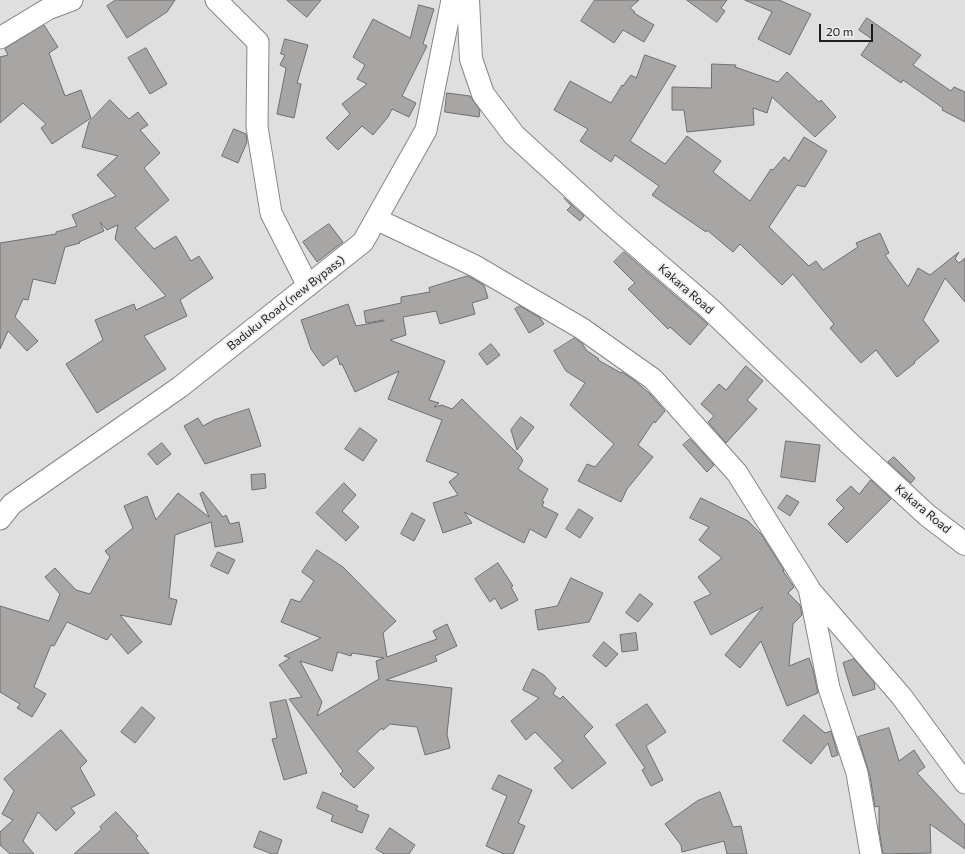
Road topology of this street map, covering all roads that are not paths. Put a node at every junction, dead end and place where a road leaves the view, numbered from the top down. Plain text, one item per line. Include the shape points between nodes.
1 (72, 0) edge
2 (216, 0) edge
3 (452, 0) edge
4 (468, 0) edge
5 (0, 38) edge
6 (376, 219) junction
7 (308, 286) junction
8 (0, 519) edge
9 (965, 544) edge
10 (809, 588) junction
11 (965, 783) edge
12 (871, 854) edge

1 - 5 street via 48,9
2 - 7 street via 258,42 257,127 271,213
3 - 6 street, Baduku Road (new Bypass) via 426,130
4 - 9 street, Kakara Road via 471,59 483,94 514,135 709,308 927,515
6 - 7 street, Baduku Road (new Bypass) via 363,242
6 - 10 street via 475,266 582,328 652,379 737,473
7 - 8 street, Baduku Road (new Bypass) via 180,387 12,504
10 - 11 street via 902,697
10 - 12 street via 829,688 857,774

